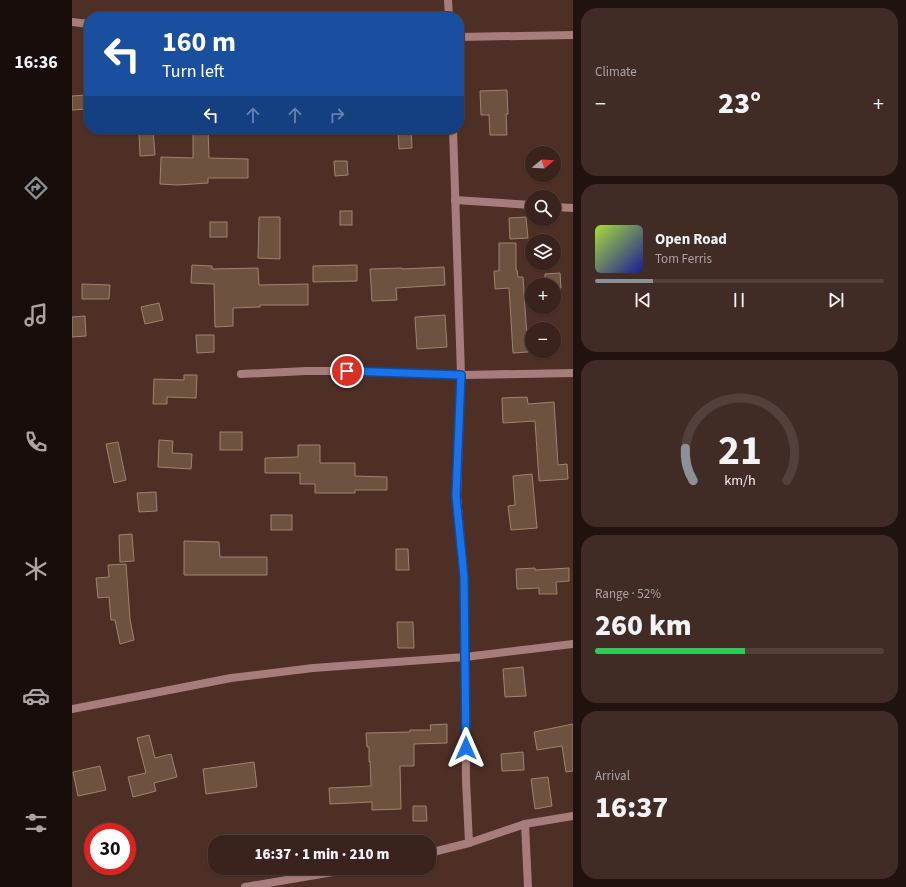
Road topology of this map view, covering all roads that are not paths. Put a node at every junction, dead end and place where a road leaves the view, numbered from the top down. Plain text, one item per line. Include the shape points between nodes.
1 (448, 0) edge
2 (449, 12) edge
3 (72, 22) edge
4 (84, 23) edge
5 (573, 35) edge
6 (464, 37) edge
7 (453, 134) edge
8 (455, 200) junction
9 (525, 205) edge
10 (561, 207) edge
11 (573, 208) edge
12 (573, 373) edge
13 (240, 374) dead end
14 (461, 375) junction
15 (573, 644) edge
16 (465, 657) junction
17 (72, 709) edge
18 (573, 816) edge
19 (525, 824) junction
20 (469, 843) junction
21 (436, 851) edge
22 (316, 875) edge
23 (245, 887) edge
24 (528, 887) edge

1 - 2 street
3 - 4 street
5 - 6 street
7 - 8 street
8 - 9 street
8 - 14 street
10 - 11 street
12 - 14 street
13 - 14 street via 360,371
14 - 16 street via 456,496 464,577
15 - 16 street
16 - 17 street via 313,668 238,677
16 - 20 street
18 - 19 street
19 - 20 street
19 - 24 street
20 - 21 street
22 - 23 street

